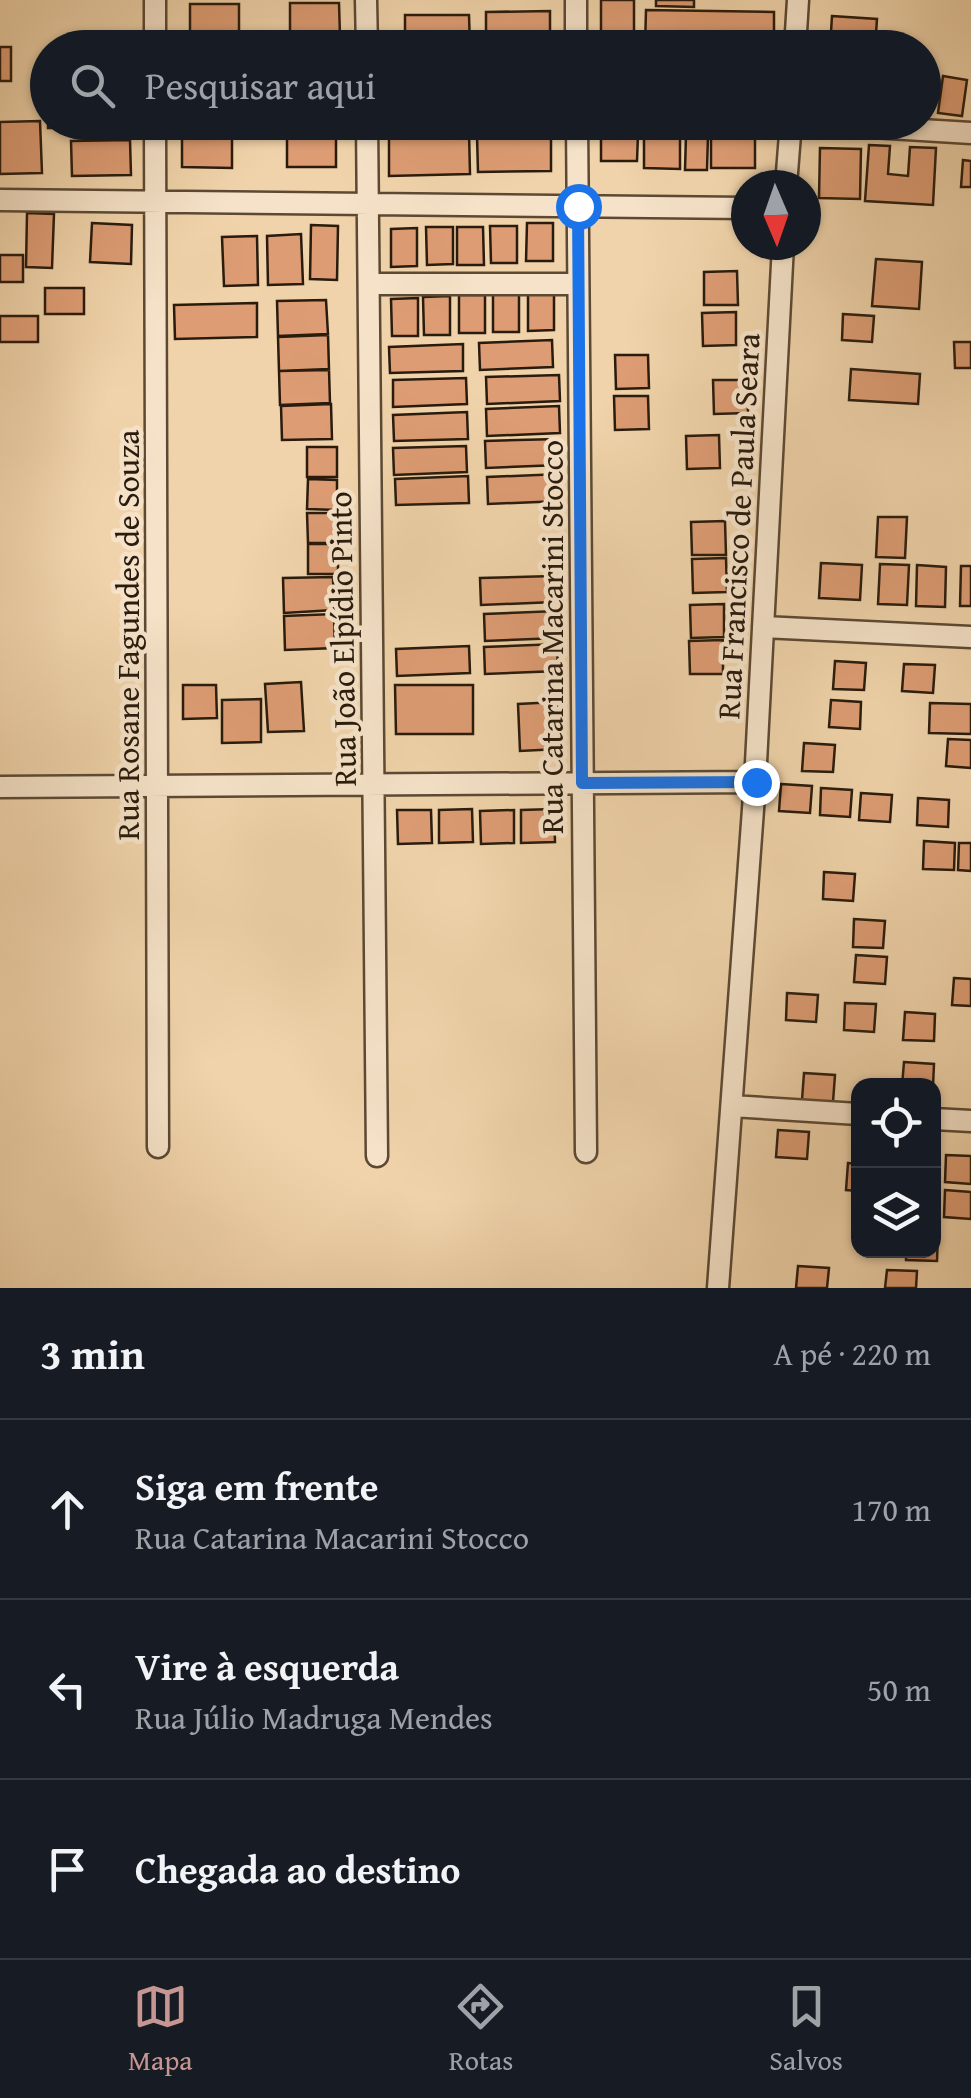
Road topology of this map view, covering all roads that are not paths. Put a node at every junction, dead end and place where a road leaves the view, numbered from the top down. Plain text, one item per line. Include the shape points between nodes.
1 (155, 0) edge
2 (366, 0) edge
3 (576, 0) edge
4 (798, 0) edge
5 (155, 30) edge
6 (366, 30) edge
7 (576, 30) edge
8 (796, 30) edge
9 (941, 131) edge
10 (971, 133) edge
11 (155, 140) edge
12 (367, 140) edge
13 (577, 140) edge
14 (790, 140) edge
15 (787, 170) edge
16 (0, 200) edge
17 (156, 202) junction
18 (368, 204) junction
19 (578, 206) junction
20 (731, 208) edge
21 (781, 260) edge
22 (369, 284) junction
23 (578, 284) junction
24 (762, 627) junction
25 (971, 637) edge
26 (756, 782) junction
27 (582, 783) junction
28 (373, 784) junction
29 (157, 786) junction
30 (0, 787) edge
31 (732, 1106) junction
32 (851, 1114) edge
33 (941, 1120) edge
34 (971, 1122) edge
35 (158, 1147) dead end
36 (586, 1152) dead end
37 (377, 1156) dead end
38 (718, 1288) edge

1 - 5 street
2 - 6 street
3 - 7 street
4 - 8 street
9 - 10 street
11 - 17 street, Rua Rosane Fagundes de Souza
12 - 18 street, Rua João Elpídio Pinto
13 - 19 street, Rua Catarina Macarini Stocco
14 - 15 street
16 - 17 street
17 - 18 street
17 - 29 street, Rua Rosane Fagundes de Souza
18 - 19 street
18 - 22 street, Rua João Elpídio Pinto
19 - 20 street
19 - 23 street, Rua Catarina Macarini Stocco
21 - 24 street, Rua Francisco de Paula Seara
22 - 23 street
22 - 28 street, Rua João Elpídio Pinto
23 - 27 street, Rua Catarina Macarini Stocco
24 - 25 street
24 - 26 street, Rua Francisco de Paula Seara
26 - 27 street
26 - 31 street, Rua Francisco de Paula Seara
27 - 28 street
27 - 36 street, Rua Catarina Macarini Stocco
28 - 29 street
28 - 37 street, Rua João Elpídio Pinto
29 - 30 street
29 - 35 street, Rua Rosane Fagundes de Souza
31 - 32 street
31 - 38 street, Rua Francisco de Paula Seara
33 - 34 street

